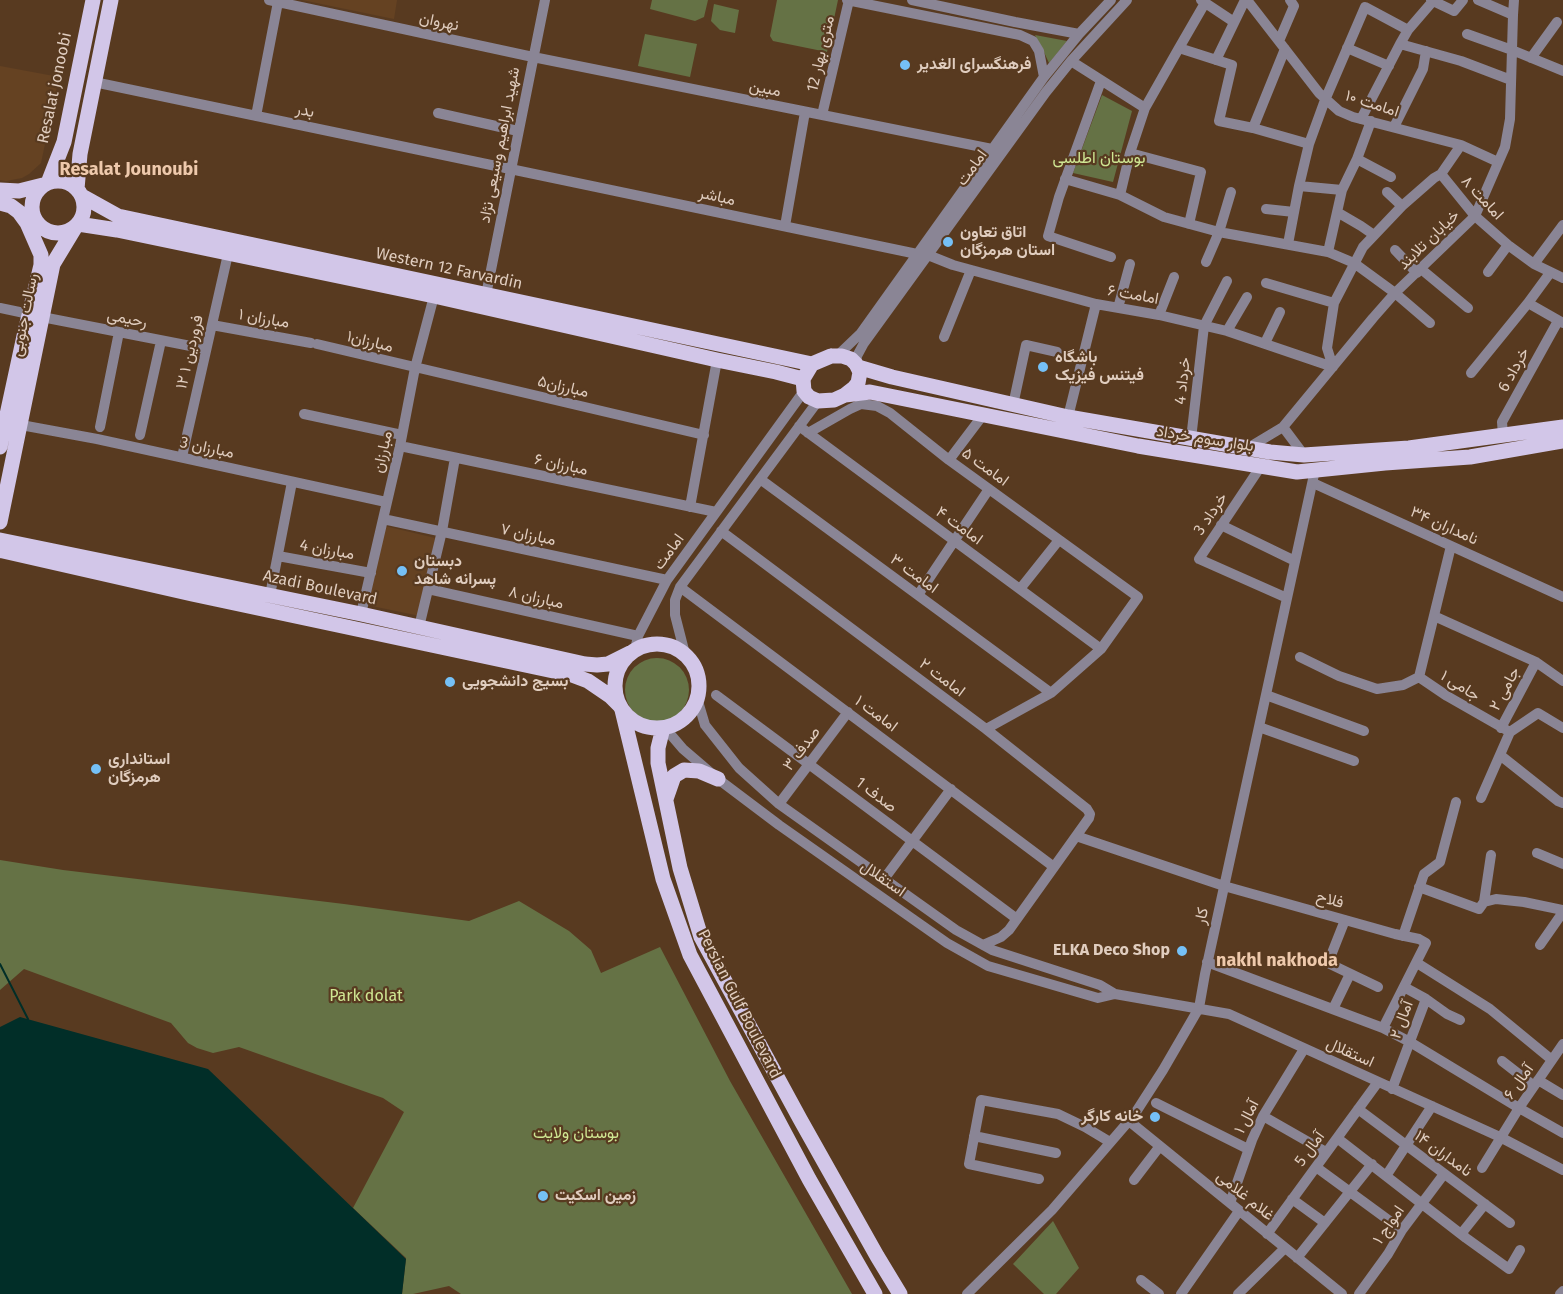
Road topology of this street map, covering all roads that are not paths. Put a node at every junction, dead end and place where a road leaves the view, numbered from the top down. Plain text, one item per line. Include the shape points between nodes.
1 (93, 0) edge
2 (111, 0) edge
3 (545, 0) edge
4 (848, 0) edge
5 (912, 0) edge
6 (1111, 0) edge
7 (1127, 0) edge
8 (1290, 0) edge
9 (1432, 0) edge
10 (1462, 0) edge
11 (1478, 0) edge
12 (1514, 0) edge
13 (274, 1) edge
14 (1203, 2) edge
15 (1250, 2) edge
16 (1513, 15) junction
17 (1234, 22) junction
18 (1557, 22) dead end
19 (1408, 30) junction
20 (1079, 34) junction
21 (1467, 34) dead end
22 (1400, 44) junction
23 (1282, 45) junction
24 (1179, 48) junction
25 (1347, 48) junction
26 (1512, 50) junction
27 (1426, 51) junction
28 (533, 57) junction
29 (1531, 58) junction
30 (1216, 60) junction
31 (1071, 61) junction
32 (1389, 66) junction
33 (1563, 71) edge
34 (1044, 77) junction
35 (1511, 80) junction
36 (1101, 81) junction
37 (94, 82) junction
38 (1325, 100) junction
39 (1145, 108) junction
40 (805, 112) junction
41 (438, 113) dead end
42 (822, 115) junction
43 (256, 116) junction
44 (1366, 120) junction
45 (1394, 127) junction
46 (1253, 128) junction
47 (519, 131) junction
48 (1309, 144) junction
49 (1461, 145) junction
50 (992, 149) junction
51 (1130, 153) junction
52 (1357, 159) junction
53 (58, 160) junction
54 (79, 160) junction
55 (1498, 162) junction
56 (511, 169) junction
57 (1441, 174) junction
58 (1391, 177) dead end
59 (1065, 179) junction
60 (45, 184) junction
61 (1299, 186) junction
62 (0, 190) edge
63 (1342, 190) junction
64 (79, 192) junction
65 (1231, 192) dead end
66 (1387, 192) dead end
67 (1120, 195) junction
68 (0, 203) edge
69 (1402, 206) junction
70 (1266, 209) dead end
71 (1294, 212) junction
72 (1337, 212) junction
73 (1475, 216) junction
74 (117, 223) junction
75 (1189, 224) junction
76 (77, 225) junction
77 (1563, 225) edge
78 (785, 226) junction
79 (1219, 232) junction
80 (1374, 235) junction
81 (1288, 244) junction
82 (1508, 245) junction
83 (1395, 250) dead end
84 (1328, 252) junction
85 (228, 254) junction
86 (922, 254) junction
87 (1111, 257) dead end
88 (1206, 262) dead end
89 (1354, 263) junction
90 (1130, 264) dead end
91 (1534, 264) junction
92 (971, 270) junction
93 (1419, 271) junction
94 (1488, 272) dead end
95 (1550, 273) junction
96 (43, 275) junction
97 (1174, 277) dead end
98 (1563, 278) edge
99 (1227, 281) dead end
100 (1266, 283) dead end
101 (1395, 293) junction
102 (486, 295) junction
103 (434, 296) junction
104 (1247, 297) dead end
105 (1334, 303) junction
106 (1528, 303) junction
107 (1095, 304) junction
108 (0, 308) edge
109 (1118, 308) junction
110 (1468, 308) dead end
111 (1280, 312) dead end
112 (1159, 315) junction
113 (35, 316) junction
114 (1561, 322) edge
115 (1430, 323) dead end
116 (212, 325) junction
117 (1204, 326) junction
118 (1227, 331) junction
119 (119, 332) junction
120 (944, 336) dead end
121 (161, 341) junction
122 (1265, 343) junction
123 (314, 344) joint
124 (206, 349) junction
125 (1057, 352) dead end
126 (837, 356) junction
127 (717, 360) junction
128 (777, 364) junction
129 (812, 364) junction
130 (857, 366) junction
131 (1333, 367) junction
132 (416, 368) junction
133 (1471, 373) dead end
134 (892, 378) junction
135 (14, 379) junction
136 (30, 382) junction
137 (804, 385) junction
138 (845, 395) junction
139 (893, 396) junction
140 (818, 401) junction
141 (1013, 405) junction
142 (304, 414) dead end
143 (983, 415) junction
144 (1068, 417) junction
145 (2, 422) edge
146 (21, 425) junction
147 (100, 427) dead end
148 (1283, 427) junction
149 (1563, 427) edge
150 (804, 429) junction
151 (140, 435) dead end
152 (704, 435) junction
153 (1503, 435) junction
154 (1191, 439) junction
155 (401, 440) junction
156 (1563, 441) edge
157 (0, 447) edge
158 (1248, 448) junction
159 (1304, 454) junction
160 (182, 458) junction
161 (455, 458) junction
162 (949, 460) junction
163 (6, 463) edge
164 (1261, 466) junction
165 (1314, 476) junction
166 (760, 479) junction
167 (292, 482) junction
168 (989, 489) junction
169 (387, 502) junction
170 (690, 507) junction
171 (716, 512) junction
172 (383, 519) junction
173 (0, 522) edge
174 (1221, 525) junction
175 (442, 531) junction
176 (721, 531) junction
177 (0, 540) edge
178 (954, 540) junction
179 (1059, 540) junction
180 (1451, 546) junction
181 (0, 550) edge
182 (278, 556) junction
183 (1295, 561) junction
184 (371, 573) junction
185 (667, 580) junction
186 (680, 587) junction
187 (428, 589) junction
188 (1020, 589) junction
189 (661, 590) junction
190 (270, 595) junction
191 (918, 595) junction
192 (1563, 597) edge
193 (1287, 598) junction
194 (675, 600) junction
195 (361, 614) junction
196 (1434, 615) junction
197 (419, 627) junction
198 (634, 646) junction
199 (1101, 649) junction
200 (685, 654) junction
201 (1300, 657) dead end
202 (1536, 662) junction
203 (1419, 677) junction
204 (1563, 681) edge
205 (1051, 693) junction
206 (717, 695) dead end
207 (1266, 695) junction
208 (697, 698) junction
209 (621, 708) junction
210 (848, 712) junction
211 (1259, 727) junction
212 (664, 728) junction
213 (1563, 728) edge
214 (986, 729) junction
215 (1506, 730) junction
216 (1364, 731) dead end
217 (1500, 755) junction
218 (1354, 761) dead end
219 (810, 764) junction
220 (718, 779) junction
221 (951, 789) junction
222 (1481, 798) dead end
223 (665, 802) junction
224 (1456, 802) dead end
225 (1563, 803) edge
226 (779, 804) junction
227 (1076, 836) junction
228 (912, 841) junction
229 (1538, 853) dead end
230 (1491, 855) dead end
231 (1563, 864) edge
232 (1054, 867) junction
233 (884, 879) junction
234 (1224, 886) junction
235 (1419, 886) junction
236 (1484, 902) junction
237 (1563, 911) edge
238 (1017, 919) junction
239 (1346, 920) junction
240 (1009, 930) junction
241 (1403, 936) junction
242 (983, 945) junction
243 (1540, 945) dead end
244 (1005, 954) junction
245 (1207, 962) junction
246 (1417, 963) junction
247 (1350, 974) junction
248 (1378, 987) dead end
249 (1404, 987) junction
250 (1115, 994) junction
251 (1426, 999) junction
252 (1199, 1008) junction
253 (1332, 1010) junction
254 (1460, 1020) dead end
255 (1383, 1028) junction
256 (1410, 1042) junction
257 (1563, 1044) edge
258 (1304, 1049) junction
259 (1552, 1060) junction
260 (1502, 1061) dead end
261 (1378, 1082) junction
262 (1536, 1083) junction
263 (1392, 1089) junction
264 (1563, 1095) edge
265 (1156, 1103) dead end
266 (1432, 1106) junction
267 (1519, 1108) junction
268 (1358, 1109) junction
269 (1263, 1116) junction
270 (1129, 1121) junction
271 (1563, 1133) edge
272 (974, 1136) junction
273 (1500, 1137) junction
274 (1337, 1138) junction
275 (1110, 1142) junction
276 (1160, 1146) junction
277 (1406, 1146) junction
278 (1248, 1149) junction
279 (1326, 1152) junction
280 (1056, 1153) dead end
281 (1371, 1164) junction
282 (1316, 1167) junction
283 (1482, 1168) dead end
284 (1563, 1170) edge
285 (1444, 1174) junction
286 (1386, 1176) junction
287 (1039, 1179) dead end
288 (1134, 1180) dead end
289 (1349, 1193) junction
290 (1293, 1199) junction
291 (1230, 1203) junction
292 (1422, 1204) junction
293 (1485, 1204) junction
294 (1239, 1211) junction
295 (1326, 1223) junction
296 (1510, 1223) dead end
297 (1402, 1230) junction
298 (1267, 1234) junction
299 (1461, 1234) junction
300 (1285, 1248) junction
301 (1520, 1250) dead end
302 (1297, 1258) junction
303 (1141, 1280) dead end
304 (875, 1294) edge
305 (900, 1294) edge
306 (967, 1294) edge
307 (1159, 1294) edge
308 (1181, 1294) edge
309 (1238, 1294) edge
310 (1342, 1294) edge
311 (1359, 1294) edge

1 - 53 main road, Resalat jonoobi
2 - 37 main road
3 - 28 street, شهید ابراهیم وسیعی نژاد
4 - 34 street via 1020,35 1033,41 1039,51
4 - 42 street, 12 متری بهار
5 - 20 street
6 - 20 street, امامت
7 - 31 street, امامت
8 - 23 street via 1294,6
9 - 10 street via 1455,11
9 - 19 street
11 - 16 street
12 - 16 street, خیابان تلابند
13 - 28 street, نهروان
13 - 43 street
14 - 17 street
14 - 24 street
15 - 17 street
15 - 23 street, امامت ۱۰
16 - 26 street, خیابان تلابند
17 - 30 street
18 - 29 street
19 - 22 street
19 - 25 street via 1365,7
20 - 34 street, امامت
21 - 26 street
22 - 27 street
22 - 32 street
23 - 38 street, امامت ۱۰
23 - 46 street
24 - 30 street
24 - 39 street
25 - 32 street
25 - 38 street
26 - 29 street
26 - 35 street, خیابان تلابند
27 - 35 street
27 - 45 street via 1423,69
28 - 40 street, مبین
28 - 47 street, شهید ابراهیم وسیعی نژاد
29 - 33 street
30 - 46 street via 1232,65 1219,121
31 - 36 street
31 - 86 street, امامت
32 - 44 street
34 - 50 street, امامت
35 - 55 street, خیابان تلابند via 1510,119
36 - 39 street
36 - 59 street
37 - 43 street, بدر
37 - 54 main road
38 - 44 street, امامت ۱۰ via 1339,111
38 - 48 street
39 - 51 street
40 - 42 street, مبین
40 - 78 street
41 - 47 street
42 - 50 street, مبین
43 - 56 street, بدر
44 - 45 street, امامت ۱۰
44 - 52 street
45 - 49 street, امامت ۱۰
46 - 48 street
47 - 56 street, شهید ابراهیم وسیعی نژاد
48 - 61 street
49 - 55 street, امامت ۱۰
49 - 57 street
50 - 86 street, امامت
51 - 67 street
51 - 75 street via 1201,172
52 - 58 street
52 - 63 street
53 - 54 main road via 63,170 70,171
53 - 60 main road, Resalat jonoobi
54 - 64 main road
55 - 73 street, خیابان تلابند
56 - 78 street, مباشر
56 - 102 street, شهید ابراهیم وسیعی نژاد
57 - 69 street, امامت ۸
57 - 73 street, امامت ۸
59 - 67 street
59 - 87 street via 1048,236
60 - 62 main road via 19,191
60 - 64 main road via 63,181
60 - 76 main road via 33,199 33,216 38,224 52,233 69,231
61 - 63 street
61 - 71 street
63 - 72 street
64 - 74 main road, Western 12 Farvardin
64 - 76 main road via 84,212
65 - 79 street
66 - 69 street
67 - 75 street via 1164,217
68 - 96 main road via 11,206 27,223 41,255
69 - 80 street, امامت ۸
70 - 71 street
71 - 81 street
72 - 80 street
72 - 84 street
73 - 82 street, امامت ۸
73 - 93 street, خیابان تلابند
74 - 76 main road, Western 12 Farvardin
74 - 85 main road, Western 12 Farvardin
74 - 102 main road, Western 12 Farvardin
75 - 79 street
76 - 96 main road, رسالت جنوبی
77 - 91 street
78 - 86 street, مباشر
79 - 81 street
79 - 88 street
80 - 89 street, امامت ۸
81 - 84 street
82 - 91 street, امامت ۸
82 - 94 street
83 - 93 street
84 - 89 street
85 - 103 main road, Western 12 Farvardin
85 - 116 street, ۱۲ فروردین ۱
86 - 92 street, امامت ۶
86 - 126 street, امامت via 861,333
86 - 130 street, امامت via 857,356
89 - 101 street
89 - 105 street, امامت ۸
90 - 109 street
91 - 95 street, امامت ۸
92 - 107 street, امامت ۶
92 - 120 street
93 - 101 street, خیابان تلابند
93 - 110 street
95 - 98 street, امامت ۸
95 - 106 street
96 - 113 main road, رسالت جنوبی
97 - 112 street
99 - 117 street
100 - 105 street
101 - 115 street
101 - 131 street, خیابان تلابند
102 - 128 main road, Western 12 Farvardin
103 - 127 main road, Western 12 Farvardin
103 - 132 street, مبارزان
104 - 118 street
105 - 131 street, امامت ۸ via 1327,348
106 - 114 street
106 - 133 street
107 - 109 street, امامت ۶
107 - 144 street
108 - 113 street, رحیمی
109 - 112 street, امامت ۶
111 - 122 street
112 - 117 street, امامت ۶
113 - 119 street, رحیمی
113 - 135 main road, رسالت جنوبی
113 - 136 main road, رسالت جنوبی
114 - 153 street, خرداد 6 via 1502,422
116 - 123 street, مبارزان ۱
116 - 124 street, ۱۲ فروردین ۱
117 - 118 street, امامت ۶
117 - 154 street, خرداد 4
118 - 122 street, امامت ۶
119 - 121 street, رحیمی
119 - 147 street
121 - 124 street, رحیمی
121 - 151 street
122 - 131 street, امامت ۶
123 - 132 street, مبارزان۱
124 - 160 street, ۱۲ فروردین ۱
125 - 141 street via 1026,345
126 - 129 main road
126 - 130 main road via 851,359
127 - 128 main road, Western 12 Farvardin
127 - 152 street
128 - 129 main road, Western 12 Farvardin
128 - 137 main road, Western 12 Farvardin
129 - 137 main road
130 - 134 main road, بلوار سوم خرداد
130 - 138 main road via 858,383
131 - 148 street, خیابان تلابند
132 - 152 street, مبارزان۵
132 - 155 street, مبارزان
134 - 139 main road via 886,387
134 - 141 main road, بلوار سوم خرداد
135 - 136 main road
135 - 145 main road, رسالت جنوبی
136 - 146 main road, رسالت جنوبی
137 - 140 main road via 809,397
137 - 171 street, امامت
138 - 139 main road, بلوار سوم خرداد via 870,392
138 - 140 main road
139 - 143 main road, بلوار سوم خرداد
140 - 150 street, امامت
141 - 144 main road, بلوار سوم خرداد
142 - 155 street, مبارزان ۶
143 - 162 street
143 - 164 main road, بلوار سوم خرداد
144 - 154 main road, بلوار سوم خرداد
145 - 157 main road, رسالت جنوبی
146 - 160 street, مبارزان 3
146 - 163 main road, رسالت جنوبی
148 - 158 street, خیابان تلابند
148 - 159 street
149 - 153 main road, بلوار سوم خرداد
150 - 162 street, امامت ۵ via 861,404 877,405
150 - 166 street, امامت
150 - 178 street, امامت ۴
152 - 170 street
153 - 159 main road, بلوار سوم خرداد via 1409,448
154 - 158 main road, بلوار سوم خرداد
155 - 161 street, مبارزان ۶
155 - 169 street, مبارزان
156 - 165 main road, بلوار سوم خرداد
158 - 159 main road, بلوار سوم خرداد
160 - 167 street, مبارزان 3
161 - 170 street, مبارزان ۶
161 - 175 street
162 - 168 street, امامت ۵
163 - 173 main road, رسالت جنوبی
164 - 165 main road, بلوار سوم خرداد
164 - 174 street, خرداد 3
165 - 180 street, نامداران ۳۴
165 - 183 street, کار
166 - 176 street, امامت
166 - 191 street, امامت ۳
167 - 169 street, مبارزان 3
167 - 182 street
168 - 178 street
168 - 179 street, امامت ۵
169 - 172 street, مبارزان
170 - 171 street, مبارزان ۶
171 - 185 street, امامت
172 - 175 street, مبارزان ۷
172 - 184 street, مبارزان
174 - 183 street
174 - 193 street, خرداد 3 via 1199,559
175 - 185 street, مبارزان ۷
175 - 187 street
176 - 186 street, امامت
176 - 214 street, امامت ۲
177 - 190 main road, Azadi Boulevard
178 - 188 street, امامت ۴
178 - 191 street
179 - 188 street
179 - 199 street, امامت ۵ via 1138,597
180 - 192 street, نامداران ۳۴
180 - 196 street, جامی ۱
181 - 209 main road, Azadi Boulevard via 577,676
182 - 184 street, مبارزان 4
182 - 190 street
183 - 193 street, کار
184 - 195 street, مبارزان
185 - 189 street, امامت
186 - 194 street, امامت
186 - 210 street, امامت ۱
187 - 197 street
187 - 198 street, مبارزان ۸
188 - 199 street, امامت ۴
189 - 194 street via 663,607 668,608
189 - 198 street, امامت
190 - 195 main road, Azadi Boulevard
191 - 205 street, امامت ۳
193 - 207 street, کار
194 - 200 street, امامت
195 - 197 main road, Azadi Boulevard
196 - 202 street
196 - 203 street, جامی ۱
197 - 198 main road, Azadi Boulevard via 597,665 608,664
198 - 200 main road via 666,645
198 - 209 main road via 615,677
199 - 205 street
200 - 208 main road via 696,670
201 - 203 street via 1377,689 1402,685
202 - 204 street, جامی ۲
202 - 215 street, جامی ۲
203 - 215 street, جامی ۱
205 - 214 street
206 - 219 street, صدف 1
207 - 211 street, کار
207 - 216 street
208 - 212 main road via 683,719
208 - 226 street, استقلال via 705,725 740,768
209 - 212 main road via 640,725
209 - 304 main road, Persian Gulf Boulevard via 663,879 690,955
210 - 219 street, صدف ۳
210 - 221 street, امامت ۱
211 - 218 street
211 - 234 street, کار
212 - 220 street, استقلال
212 - 223 main road, Persian Gulf Boulevard via 658,763
213 - 215 street via 1538,713
214 - 227 street, امامت ۲ via 1087,809 1089,818
215 - 217 street
217 - 222 street
217 - 225 street
219 - 226 street, صدف ۳
219 - 228 street, صدف 1
220 - 223 main road via 699,771 679,772
220 - 250 street, استقلال via 947,943 988,966 1098,998
221 - 228 street
221 - 232 street, امامت ۱
223 - 305 main road, Persian Gulf Boulevard via 701,937
224 - 235 street via 1440,862 1424,874
226 - 233 street, استقلال
227 - 232 street, امامت ۲
227 - 234 street, فلاح
228 - 233 street
228 - 238 street, صدف 1
229 - 231 street
230 - 236 street
232 - 238 street, امامت ۲
233 - 242 street, استقلال
234 - 239 street, فلاح
234 - 245 street, کار
235 - 236 street via 1479,909
235 - 241 street
236 - 237 street via 1524,902
237 - 243 street
238 - 240 street, امامت ۲
239 - 241 street, فلاح
239 - 247 street via 1328,963
240 - 242 street
240 - 244 street
241 - 246 street, فلاح via 1426,943
242 - 244 street, استقلال
244 - 250 street, استقلال via 1100,985
245 - 252 street, کار
245 - 253 street
246 - 249 street
246 - 259 street via 1490,1009
247 - 248 street
247 - 253 street
249 - 251 street
249 - 255 street
250 - 252 street, استقلال
251 - 254 street, آمال ۲
251 - 256 street, آمال ۲
252 - 258 street, استقلال via 1229,1014
252 - 270 street, کار
253 - 255 street
255 - 256 street
256 - 263 street, آمال ۲
256 - 267 street
257 - 259 street, آمال ۶
258 - 261 street, استقلال
258 - 269 street, آمال ۱
259 - 262 street, آمال ۶
260 - 262 street
261 - 263 street, استقلال
261 - 268 street, آمال 5
262 - 264 street
262 - 267 street, آمال ۶
263 - 266 street, استقلال
265 - 278 street
266 - 273 street, استقلال
266 - 277 street
267 - 271 street
267 - 273 street, آمال ۶
268 - 274 street, آمال 5
268 - 277 street, نامداران ۱۴
269 - 278 street, آمال ۱
269 - 279 street
270 - 275 street, کار
270 - 276 street, غلام غلامی
272 - 275 street via 981,1100 1058,1114
272 - 280 street
272 - 287 street via 969,1164
273 - 283 street
273 - 284 street, استقلال
274 - 279 street, آمال 5
274 - 281 street
275 - 306 street, کار via 1052,1210
276 - 288 street
276 - 291 street, غلام غلامی
277 - 285 street, نامداران ۱۴
277 - 286 street
278 - 291 street, آمال ۱
279 - 282 street, آمال 5
281 - 286 street
281 - 289 street
282 - 289 street
282 - 290 street, آمال 5
285 - 292 street, امواج ۱
285 - 293 street, نامداران ۱۴
286 - 292 street
289 - 295 street
289 - 297 street
290 - 295 street
290 - 298 street, آمال 5
291 - 294 street, غلام غلامی
292 - 297 street, امواج ۱
292 - 299 street
293 - 296 street, نامداران ۱۴
293 - 299 street
294 - 298 street, غلام غلامی
294 - 308 street
295 - 302 street
297 - 311 street, امواج ۱
298 - 300 street, غلام غلامی
299 - 301 street via 1509,1269
300 - 302 street, غلام غلامی
300 - 309 street
302 - 310 street, غلام غلامی
303 - 307 street

